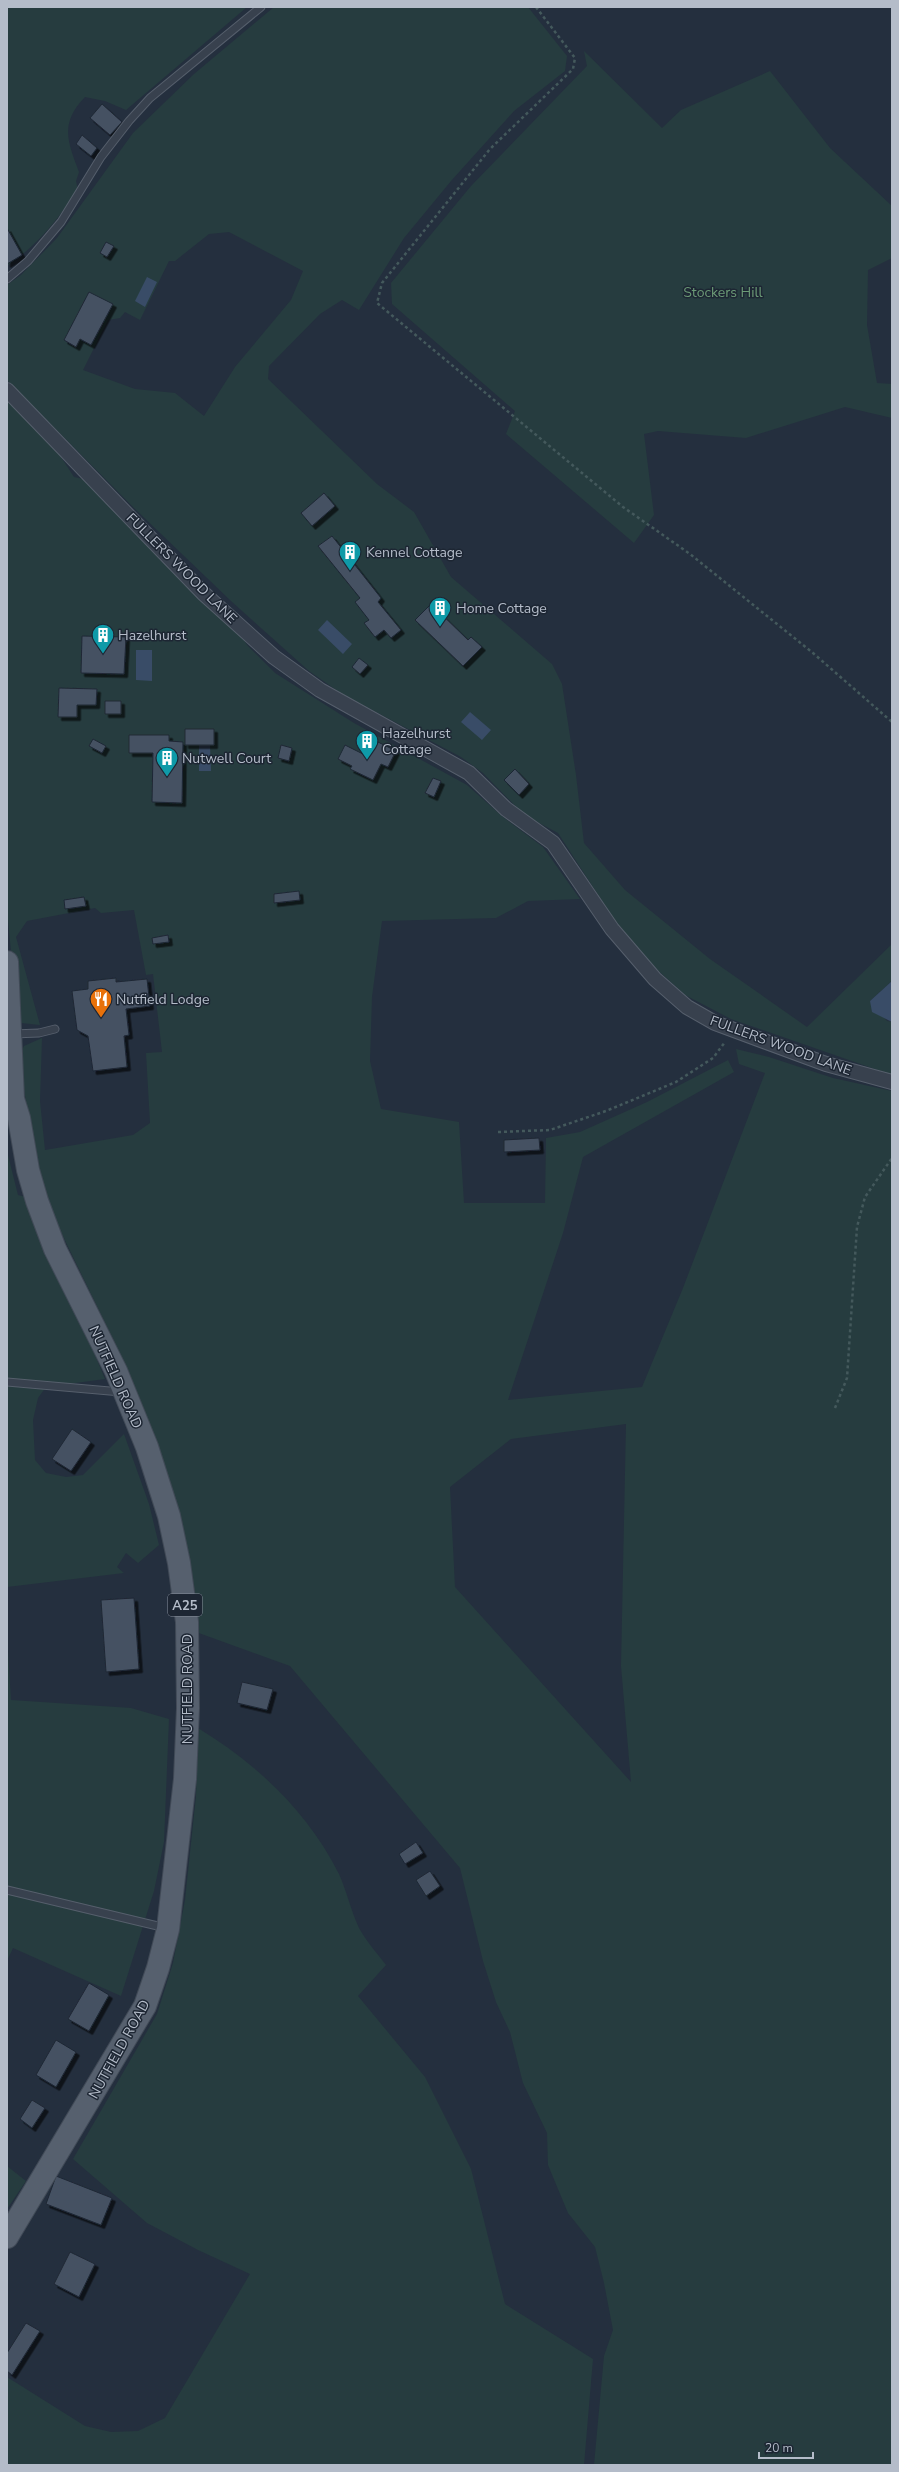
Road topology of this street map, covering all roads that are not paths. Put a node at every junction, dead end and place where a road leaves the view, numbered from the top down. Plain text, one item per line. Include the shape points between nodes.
1 (261, 7) edge
2 (7, 279) edge
3 (7, 390) edge
4 (7, 962) edge
5 (55, 1029) dead end
6 (10, 1034) junction
7 (892, 1082) edge
8 (7, 1382) edge
9 (125, 1393) junction
10 (7, 1890) edge
11 (168, 1929) junction
12 (7, 2237) edge

1 - 2 lane via 150,98 101,157 61,222 28,261
3 - 7 street, FULLERS WOOD LANE via 203,593 274,657 320,690 469,773 506,808 552,843 612,929 655,979 687,1007 715,1023 826,1064
4 - 6 main road, NUTFIELD ROAD / A25
5 - 6 lane via 40,1033
6 - 9 main road, NUTFIELD ROAD / A25 via 13,1099 37,1201 55,1249
8 - 9 lane
9 - 11 main road, NUTFIELD ROAD / A25 via 147,1447 169,1516 187,1622 188,1708 185,1779
10 - 11 lane
11 - 12 main road, NUTFIELD ROAD / A25 via 145,2006

